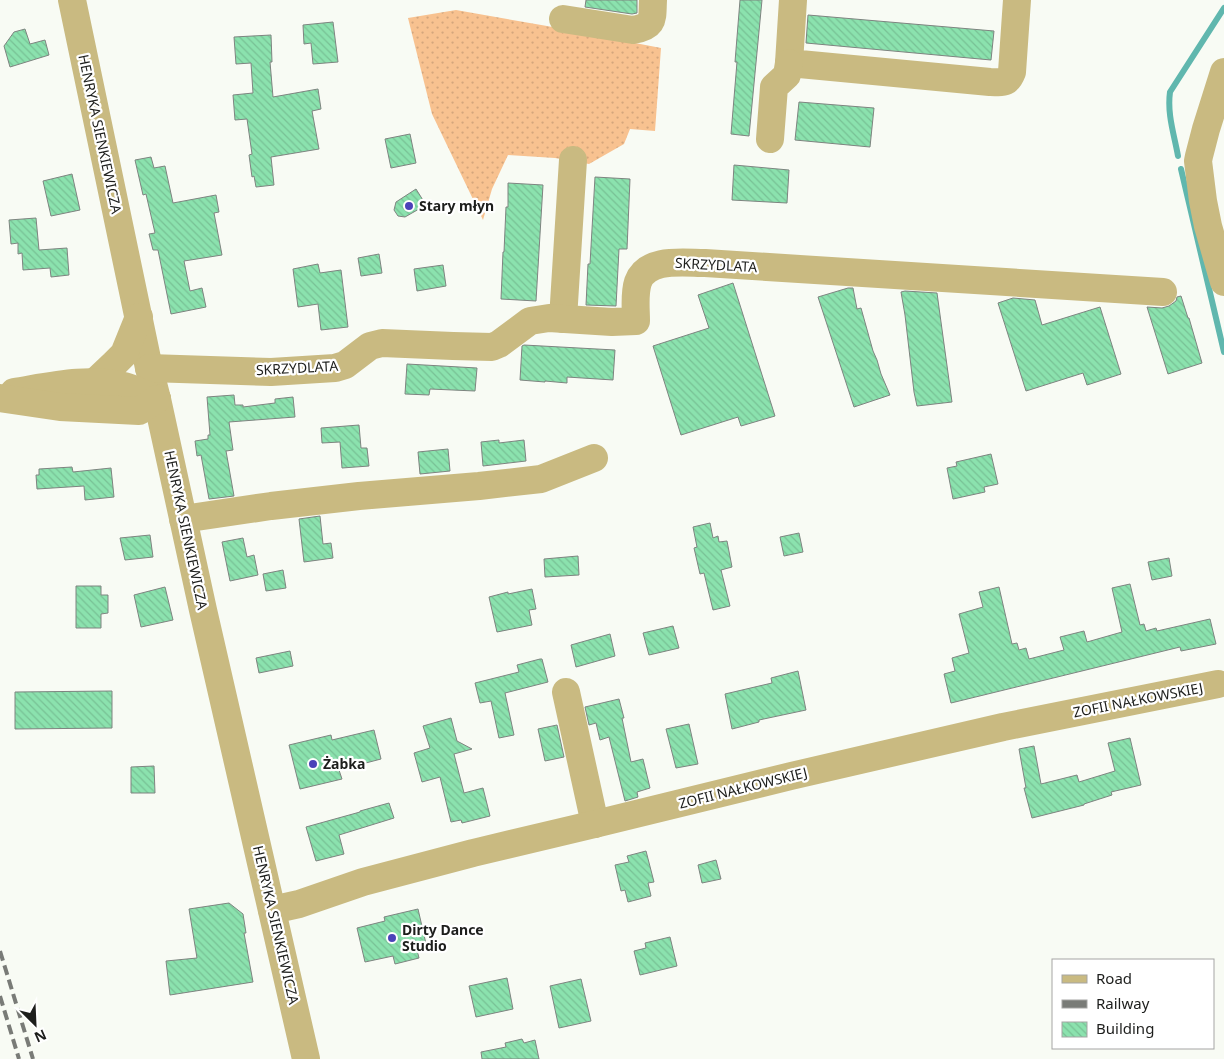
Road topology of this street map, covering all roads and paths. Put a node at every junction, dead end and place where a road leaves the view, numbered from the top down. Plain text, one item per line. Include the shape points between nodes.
1 (72, 0) edge
2 (653, 0) edge
3 (793, 0) edge
4 (1017, 0) edge
5 (563, 19) dead end
6 (789, 63) junction
7 (1224, 72) edge
8 (770, 139) dead end
9 (574, 160) dead end
10 (1224, 282) edge
11 (1163, 292) dead end
12 (139, 317) junction
13 (563, 319) junction
14 (149, 368) junction
15 (95, 382) junction
16 (0, 396) edge
17 (157, 399) junction
18 (594, 458) dead end
19 (183, 519) junction
20 (1218, 684) dead end
21 (566, 692) dead end
22 (595, 824) junction
23 (272, 910) junction
24 (306, 1059) edge

1 - 12 street, HENRYKA SIENKIEWICZA
2 - 5 street via 652,18 644,28 633,30
3 - 6 street
4 - 6 street via 1012,72 1006,82
6 - 8 street via 786,75 774,86
7 - 10 street via 1198,161 1208,226
9 - 13 street
11 - 13 street, SKRZYDLATA via 670,262 645,270 638,280 636,321
12 - 14 street, HENRYKA SIENKIEWICZA
12 - 15 street via 124,354
13 - 14 street, SKRZYDLATA via 530,321 492,347 382,343 370,346 345,365 335,368 271,372
14 - 17 street, HENRYKA SIENKIEWICZA
15 - 16 street
15 - 17 street via 125,386
16 - 17 street via 60,408 139,411
17 - 19 street, HENRYKA SIENKIEWICZA
18 - 19 street via 541,479 358,496
19 - 23 street, HENRYKA SIENKIEWICZA
20 - 22 street, ZOFII NAŁKOWSKIEJ via 1003,727
21 - 22 street
22 - 23 street, ZOFII NAŁKOWSKIEJ via 381,877
23 - 24 street, HENRYKA SIENKIEWICZA

